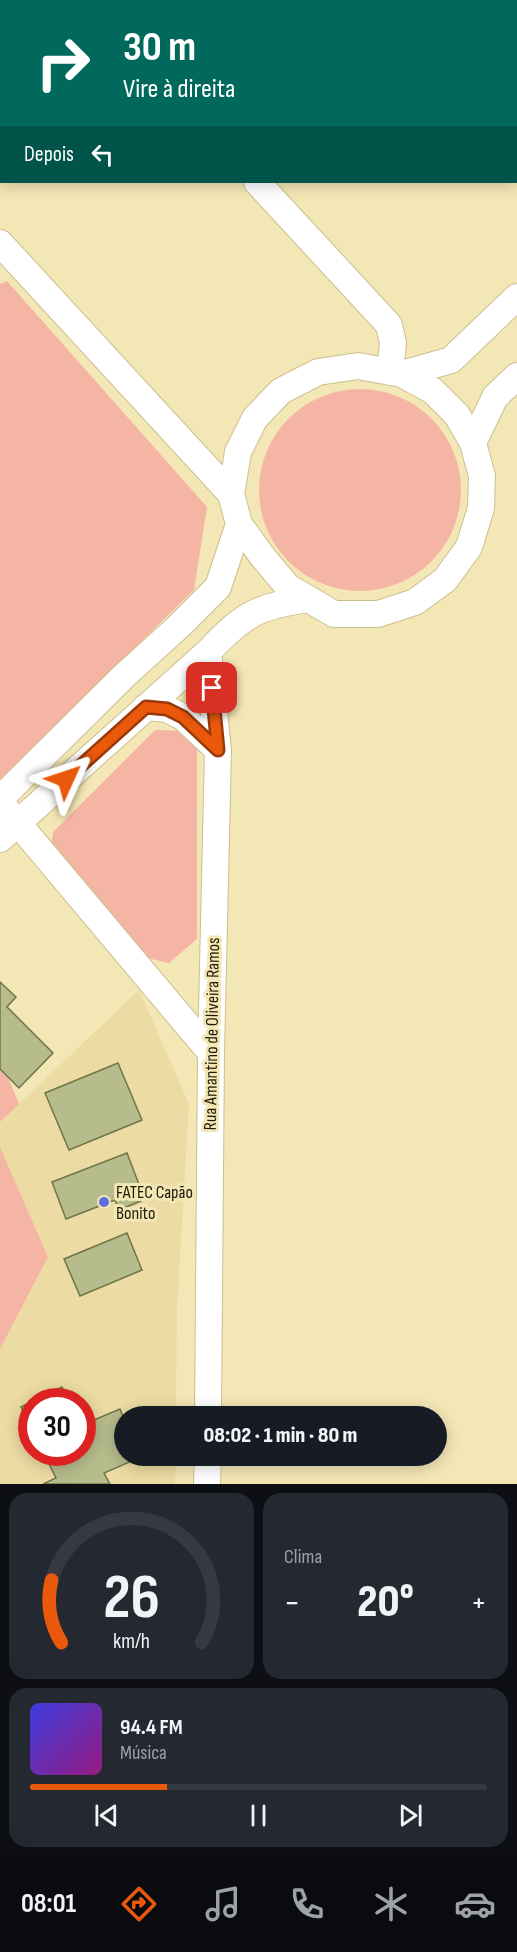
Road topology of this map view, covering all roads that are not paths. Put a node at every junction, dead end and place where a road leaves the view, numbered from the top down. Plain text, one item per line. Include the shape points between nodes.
1 (258, 183) edge
2 (0, 243) edge
3 (517, 297) edge
4 (396, 373) junction
5 (517, 376) edge
6 (473, 443) junction
7 (231, 494) junction
8 (239, 524) junction
9 (308, 599) junction
10 (208, 652) junction
11 (146, 707) junction
12 (218, 750) junction
13 (0, 800) edge
14 (9, 831) edge
15 (211, 1053) junction
16 (208, 1406) edge
17 (208, 1466) edge
18 (207, 1484) edge

1 - 4 street via 389,325
2 - 7 street
3 - 4 street via 451,360
4 - 6 street via 433,391 457,415
4 - 7 street via 358,366 318,372 281,391 255,418 238,452
5 - 6 street via 495,397
6 - 9 street via 482,476 481,508 469,548 445,580 415,602 378,614 334,614
7 - 8 street
8 - 9 street via 288,587
8 - 13 street via 218,587
9 - 10 street via 258,610 229,629
10 - 11 street
10 - 12 street, Rua Amantino de Oliveira Ramos
11 - 12 street via 167,709 183,717
11 - 14 street
12 - 15 street, Rua Amantino de Oliveira Ramos
13 - 14 street
14 - 15 street
15 - 16 street, Rua Amantino de Oliveira Ramos
17 - 18 street

